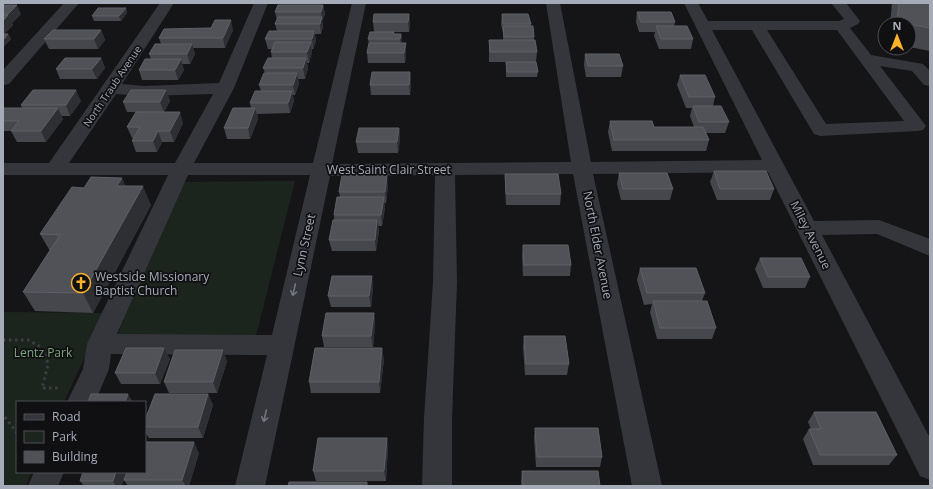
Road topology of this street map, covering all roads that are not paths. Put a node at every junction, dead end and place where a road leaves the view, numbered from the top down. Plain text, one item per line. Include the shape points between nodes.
1 (72, 3) edge
2 (167, 3) edge
3 (261, 3) edge
4 (359, 3) edge
5 (552, 3) edge
6 (691, 3) edge
7 (838, 3) edge
8 (855, 3) edge
9 (847, 24) junction
10 (702, 26) junction
11 (757, 26) junction
12 (866, 59) junction
13 (3, 80) edge
14 (930, 81) edge
15 (111, 88) junction
16 (225, 88) junction
17 (776, 166) junction
18 (582, 168) junction
19 (3, 169) edge
20 (55, 169) junction
21 (181, 169) junction
22 (445, 169) junction
23 (321, 170) junction
24 (808, 228) junction
25 (930, 248) edge
26 (100, 344) junction
27 (282, 345) junction
28 (84, 396) edge
29 (930, 467) edge
30 (49, 473) edge
31 (43, 486) edge
32 (250, 486) edge
33 (437, 486) edge
34 (647, 486) edge

1 - 13 street
2 - 15 street, North Traub Avenue
3 - 16 street
4 - 23 street, Lynn Street
5 - 18 street, North Elder Avenue
6 - 10 street, Miley Avenue
7 - 9 street
8 - 9 street
9 - 11 street
9 - 12 street
10 - 11 street
10 - 17 street, Miley Avenue
11 - 12 street via 820,130 917,126
12 - 14 street via 917,67
15 - 16 street via 151,91
15 - 20 street, North Traub Avenue
16 - 21 street
17 - 18 street, West Saint Clair Street
17 - 24 street, Miley Avenue
18 - 22 street, West Saint Clair Street
18 - 34 street, North Elder Avenue
19 - 20 street, West Saint Clair Street
20 - 21 street, West Saint Clair Street
21 - 23 street, West Saint Clair Street
21 - 26 street
22 - 23 street, West Saint Clair Street
22 - 33 street via 445,282
23 -> 27 street, Lynn Street
24 - 25 street via 879,227
24 - 29 street, Miley Avenue
26 - 27 street
26 - 28 street via 96,369
27 -> 32 street, Lynn Street
30 - 31 street

